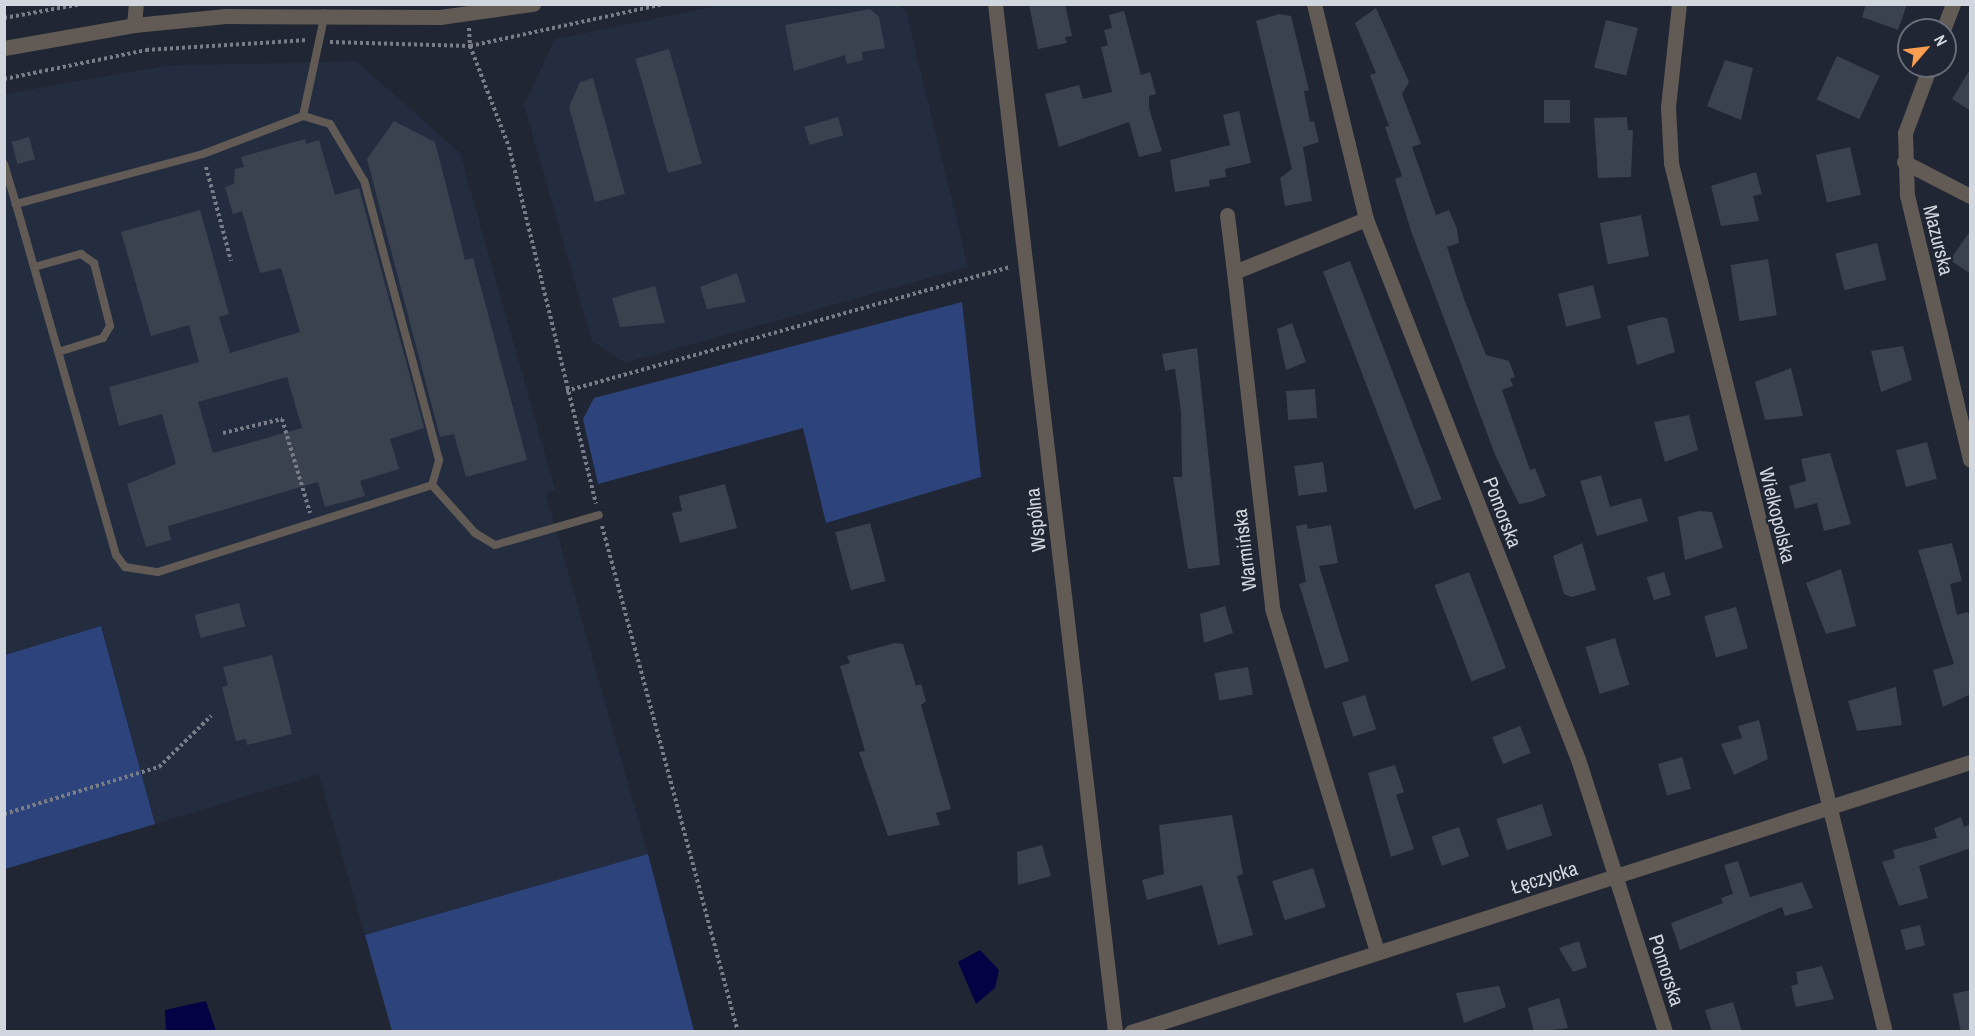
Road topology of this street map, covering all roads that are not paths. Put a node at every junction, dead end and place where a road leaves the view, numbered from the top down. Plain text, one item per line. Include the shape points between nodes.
1 (136, 4) edge
2 (533, 4) edge
3 (995, 4) edge
4 (1314, 4) edge
5 (1679, 4) edge
6 (296, 9) edge
7 (450, 11) edge
8 (326, 12) junction
9 (134, 25) junction
10 (4, 48) edge
11 (1926, 78) edge
12 (303, 116) junction
13 (1904, 162) junction
14 (4, 164) edge
15 (1971, 196) edge
16 (16, 204) junction
17 (1227, 215) dead end
18 (1365, 219) junction
19 (34, 267) junction
20 (1233, 272) junction
21 (58, 352) junction
22 (1971, 460) edge
23 (432, 485) junction
24 (599, 515) dead end
25 (1971, 762) edge
26 (1826, 806) junction
27 (1616, 877) junction
28 (1377, 952) junction
29 (1664, 1031) edge
30 (1115, 1032) edge
31 (1131, 1032) edge
32 (1885, 1032) edge

1 - 9 street
2 - 7 street
3 - 30 street, Wspólna
4 - 18 street, Pomorska
5 - 26 street, Wielkopolska via 1668,106 1671,163
6 - 8 street
6 - 9 street
7 - 8 street
8 - 12 lane
9 - 10 street
11 - 13 street, Mazurska via 1905,133
12 - 16 lane via 203,154
12 - 23 lane via 330,124 364,181 439,460
13 - 15 street
13 - 22 street, Mazurska via 1907,195
14 - 16 lane
16 - 19 lane
17 - 20 street, Warmińska
18 - 20 street
18 - 27 street, Pomorska via 1578,759
19 - 21 lane
19 - 21 lane via 81,254 94,263 110,326 103,338
20 - 28 street, Warmińska via 1272,608
21 - 23 lane via 116,555 125,567 158,572
23 - 24 lane via 475,533 495,545
25 - 26 street, Łęczycka
26 - 27 street, Łęczycka
26 - 32 street, Wielkopolska
27 - 28 street, Łęczycka
27 - 29 street, Pomorska
28 - 31 street, Łęczycka

